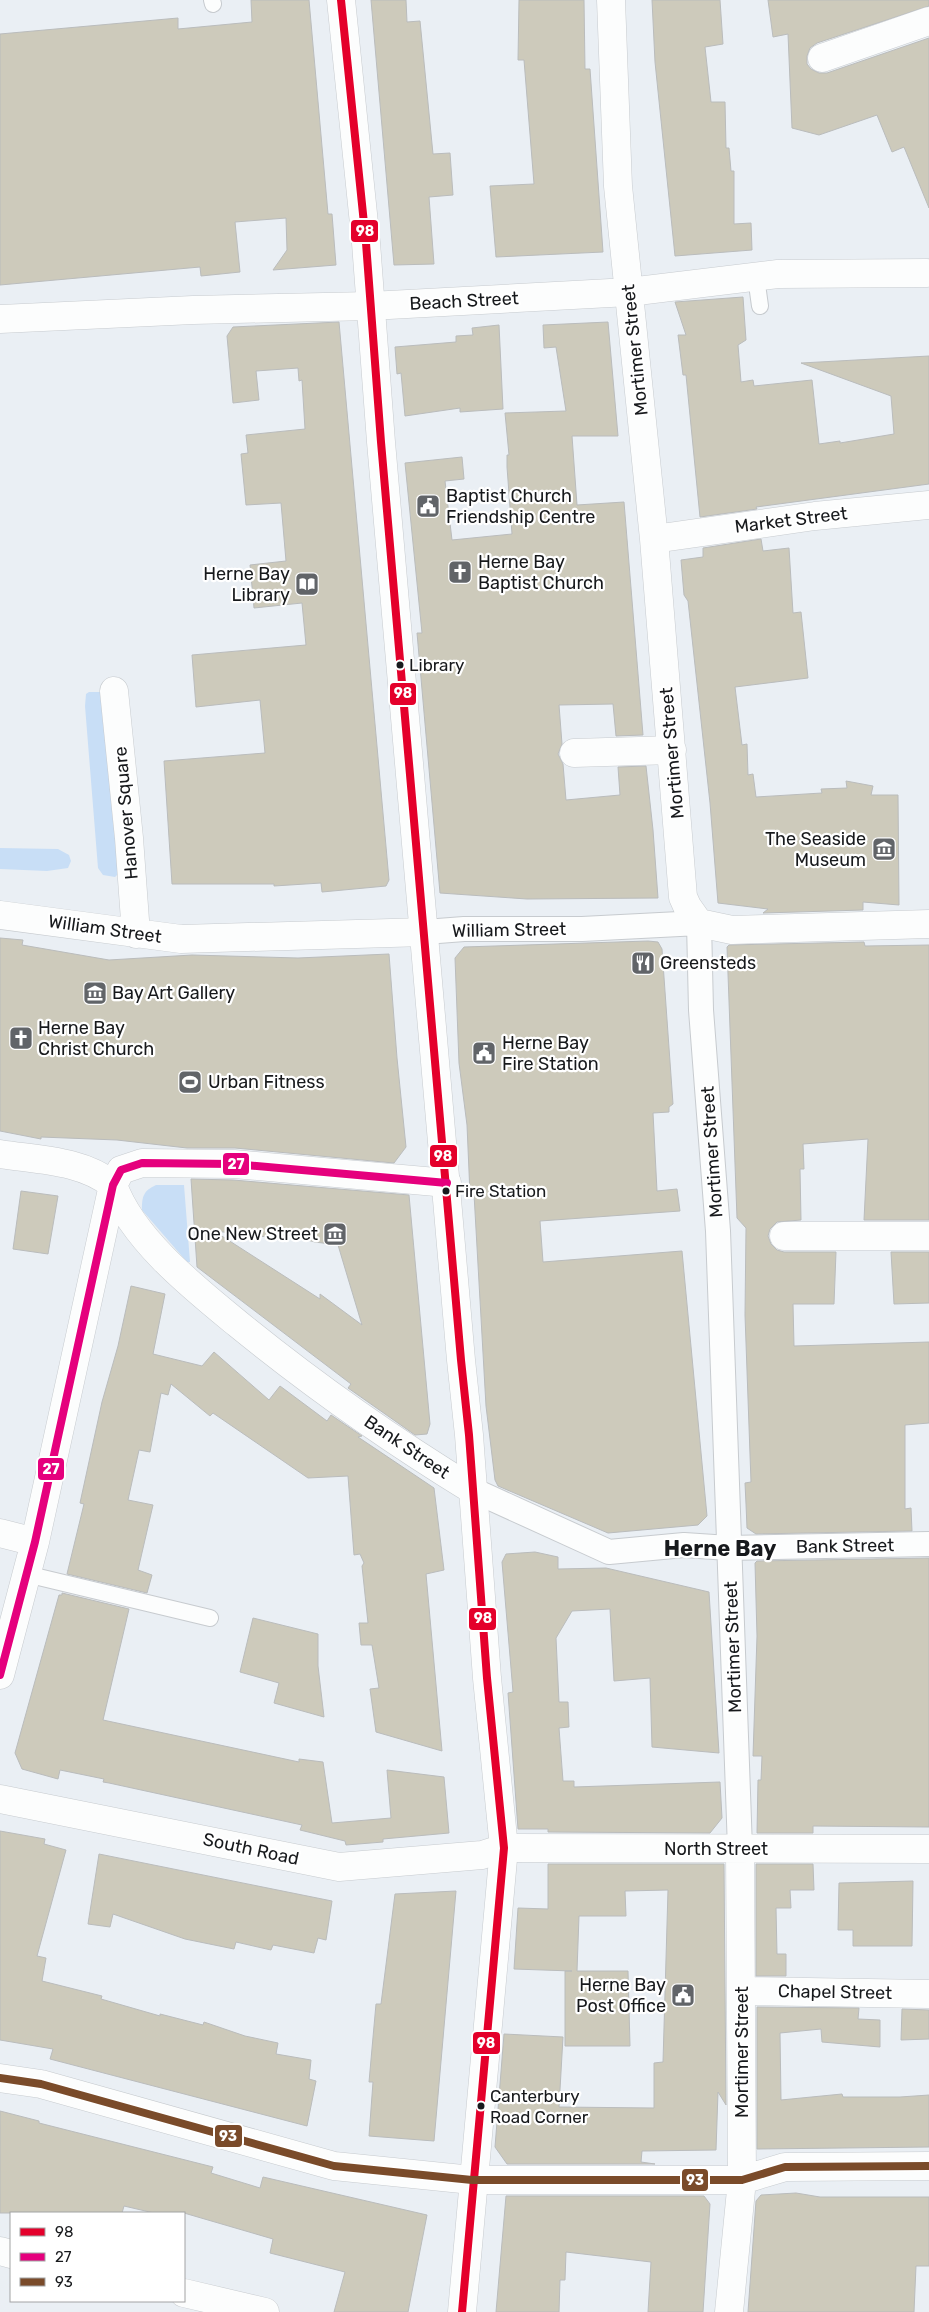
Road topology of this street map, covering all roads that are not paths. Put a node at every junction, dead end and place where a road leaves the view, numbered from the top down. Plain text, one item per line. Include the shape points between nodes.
1 (341, 0) edge
2 (611, 0) edge
3 (929, 21) edge
4 (822, 58) dead end
5 (770, 269) junction
6 (928, 273) dead end
7 (629, 292) junction
8 (370, 306) junction
9 (760, 306) dead end
10 (0, 320) edge
11 (929, 505) edge
12 (654, 539) junction
13 (114, 691) dead end
14 (672, 750) junction
15 (574, 753) dead end
16 (0, 915) edge
17 (699, 923) junction
18 (929, 924) edge
19 (425, 932) junction
20 (136, 934) junction
21 (0, 1154) edge
22 (446, 1183) junction
23 (113, 1184) junction
24 (784, 1236) dead end
25 (929, 1236) edge
26 (473, 1490) junction
27 (0, 1533) edge
28 (35, 1542) junction
29 (929, 1544) edge
30 (729, 1548) junction
31 (26, 1574) junction
32 (210, 1618) dead end
33 (0, 1676) edge
34 (0, 1799) edge
35 (504, 1848) junction
36 (929, 1848) edge
37 (740, 1849) junction
38 (741, 1991) junction
39 (929, 1994) edge
40 (0, 2078) edge
41 (929, 2166) edge
42 (472, 2180) junction
43 (742, 2180) junction
44 (185, 2293) edge
45 (265, 2312) edge
46 (462, 2312) edge
47 (729, 2312) edge

1 - 8 street
2 - 7 street, Mortimer Street via 618,186
3 - 4 street
5 - 6 street, Beach Street
5 - 7 street, Beach Street
5 - 9 lane
7 - 8 street, Beach Street
7 - 12 street, Mortimer Street
8 - 10 street, Beach Street via 193,310
8 - 19 street
11 - 12 street, Market Street via 817,524
12 - 14 street, Mortimer Street
13 - 20 street, Hanover Square via 130,838
14 - 15 street
14 - 17 street, Mortimer Street via 683,897
16 - 20 street, William Street
17 - 18 street, William Street via 732,930
17 - 19 street, William Street
17 - 30 street, Mortimer Street via 718,1231
19 - 20 street, William Street via 181,939
19 - 22 street
21 - 23 street via 81,1167 99,1173
22 - 23 street via 234,1164 142,1163 121,1170
22 - 26 street
23 - 26 street, Bank Street via 128,1217 193,1288 273,1353 394,1441
23 - 28 street
24 - 25 street
26 - 30 street, Bank Street via 609,1552 684,1545
26 - 35 street
27 - 28 street
28 - 31 street
29 - 30 street, Bank Street
30 - 37 street, Mortimer Street
31 - 32 lane
31 - 33 street
34 - 35 street, South Road via 339,1867 482,1855
35 - 37 street, North Street
35 - 42 street
36 - 37 street, North Street
37 - 38 street, Mortimer Street
38 - 39 street, Chapel Street
38 - 43 street, Mortimer Street
40 - 42 street via 41,2084 334,2166
41 - 43 street via 785,2168
42 - 43 street
42 - 46 street
43 - 47 street, Mortimer Street
44 - 45 street

